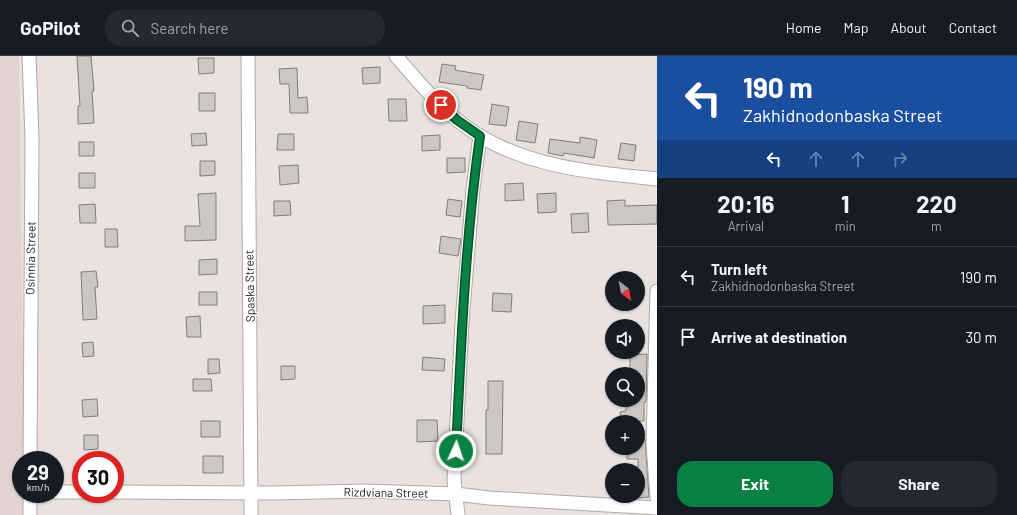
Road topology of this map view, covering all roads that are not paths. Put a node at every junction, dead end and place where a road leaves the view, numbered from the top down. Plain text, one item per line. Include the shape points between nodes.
1 (29, 56) edge
2 (248, 56) edge
3 (396, 56) edge
4 (480, 136) junction
5 (657, 180) edge
6 (657, 291) edge
7 (30, 451) edge
8 (124, 492) edge
9 (251, 492) junction
10 (456, 494) junction
11 (657, 498) edge
12 (30, 503) edge
13 (657, 508) edge
14 (30, 515) edge
15 (251, 515) edge
16 (458, 515) edge

1 - 7 street, Osinnia Street via 32,138
2 - 9 street, Spaska Street
3 - 4 street via 433,98 457,120
4 - 5 street via 533,160 569,169
4 - 10 street via 472,189 462,322 454,480
6 - 11 street via 653,444
8 - 9 street, Rizdviana Street
9 - 10 street, Rizdviana Street via 364,491
9 - 15 street, Spaska Street
10 - 13 street, Rizdviana Street
10 - 16 street
12 - 14 street

